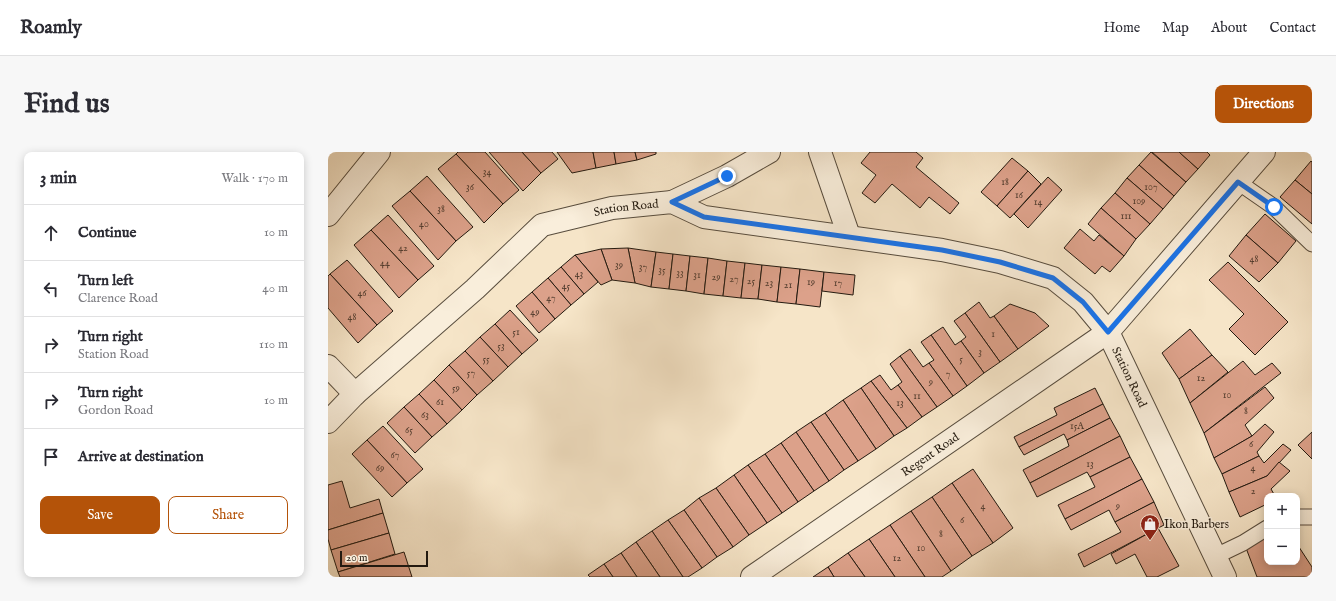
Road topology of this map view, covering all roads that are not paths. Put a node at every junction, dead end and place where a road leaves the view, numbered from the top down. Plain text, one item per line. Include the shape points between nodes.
1 (379, 152) edge
2 (769, 152) edge
3 (820, 152) edge
4 (1264, 152) edge
5 (1238, 182) junction
6 (672, 202) junction
7 (328, 215) edge
8 (849, 236) junction
9 (1312, 244) edge
10 (1108, 332) junction
11 (328, 366) edge
12 (355, 394) junction
13 (328, 422) edge
14 (1300, 517) edge
15 (1312, 517) edge
16 (1265, 529) edge
17 (1216, 556) junction
18 (752, 577) edge
19 (1225, 577) edge

1 - 7 street
2 - 6 street via 727,176
3 - 8 street
4 - 5 street, Regent Road
5 - 9 lane via 1274,207
5 - 10 street, Regent Road
6 - 8 street, Station Road via 704,217
6 - 12 street, Station Road via 612,208 542,225 475,289
8 - 10 street, Station Road via 949,251 1000,262 1053,278 1083,302
10 - 17 street, Station Road
10 - 18 street, Regent Road
11 - 12 street
12 - 13 street, Station Road
14 - 15 lane
16 - 17 lane
17 - 19 street, Station Road

